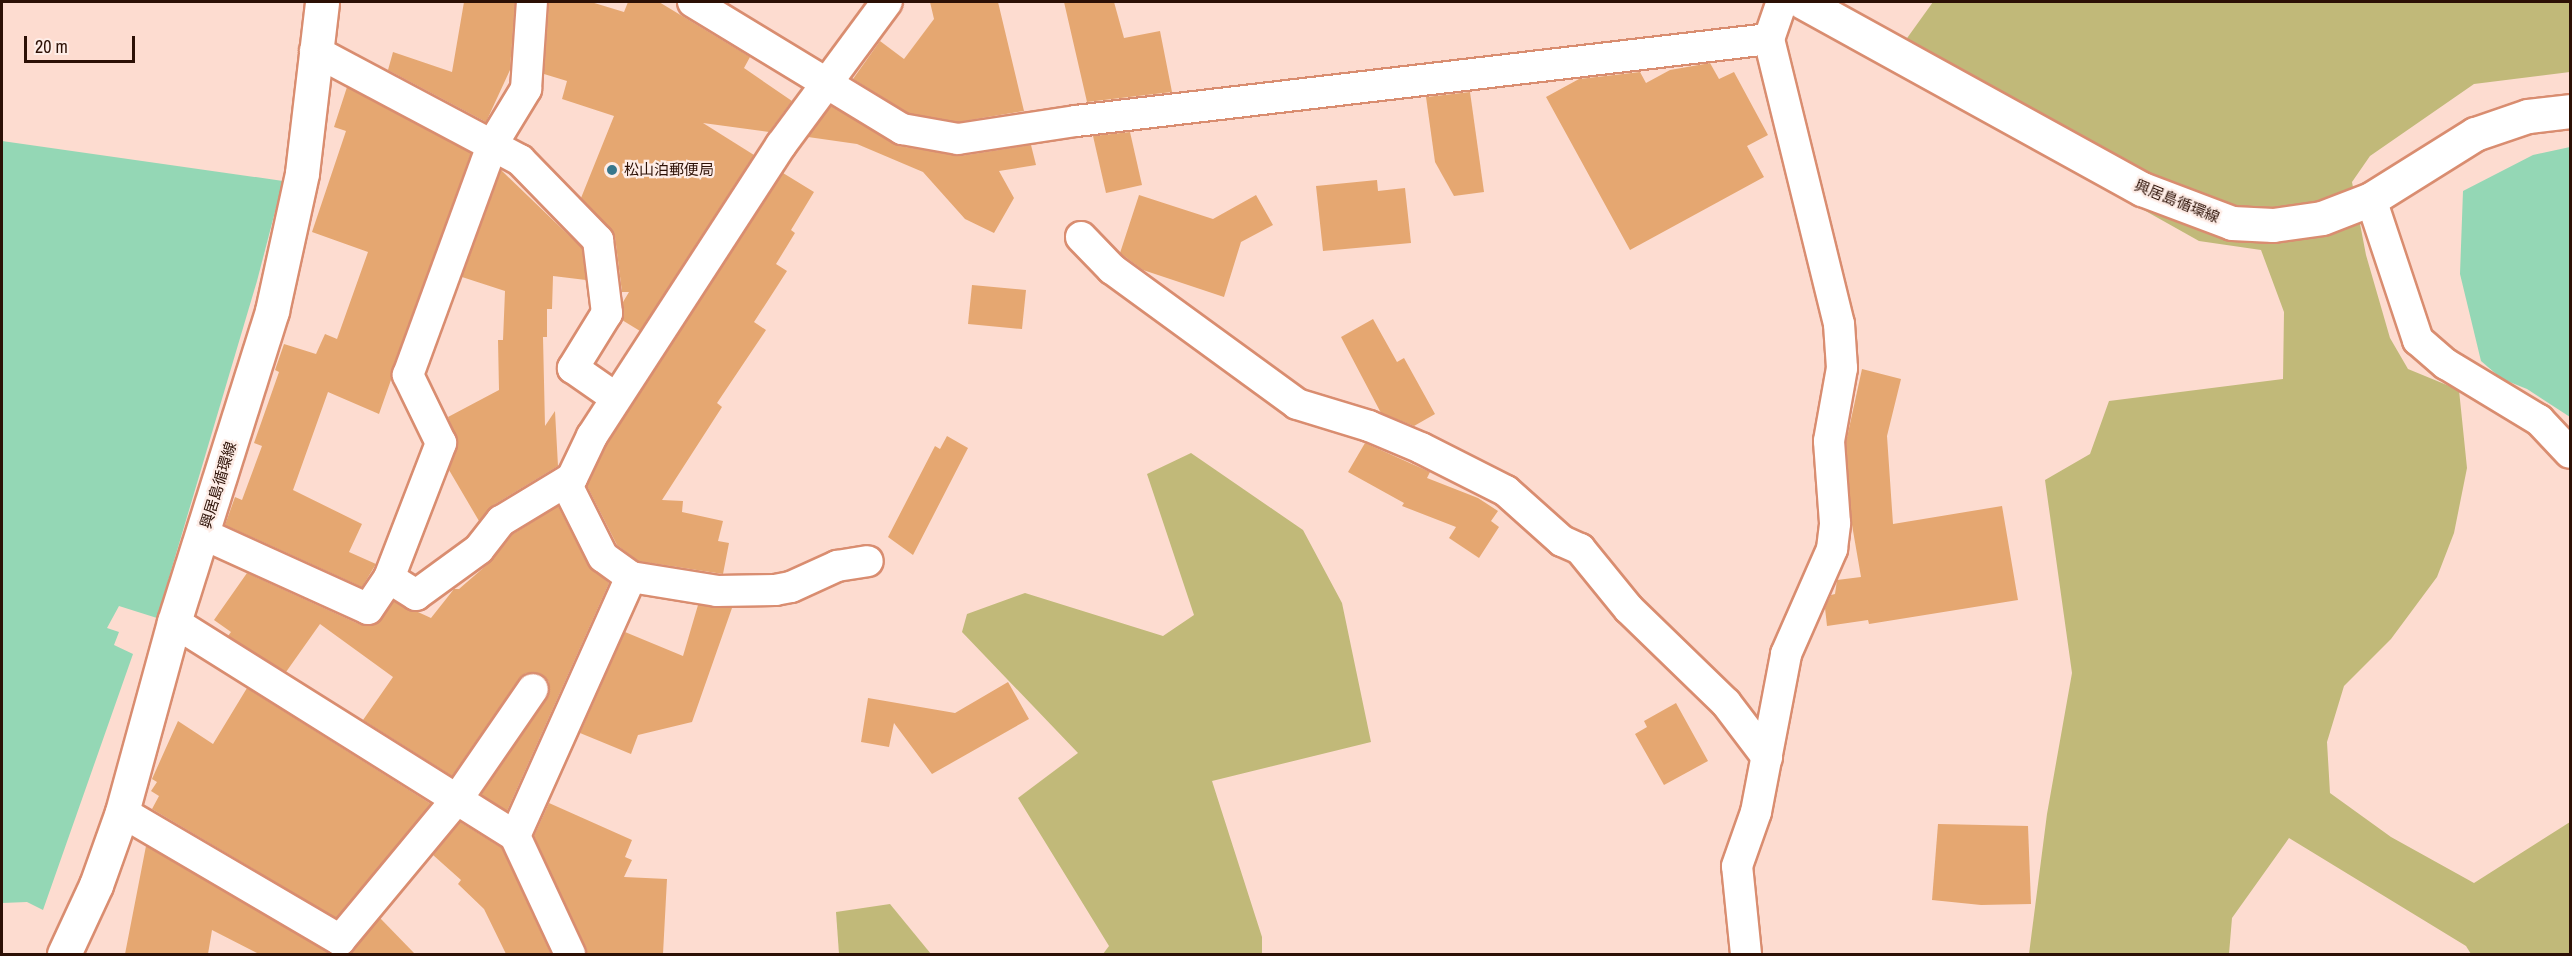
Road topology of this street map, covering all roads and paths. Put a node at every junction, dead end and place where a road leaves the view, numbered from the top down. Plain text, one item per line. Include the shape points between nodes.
1 (322, 2) edge
2 (532, 2) edge
3 (693, 2) edge
4 (887, 2) edge
5 (1782, 2) edge
6 (1803, 2) edge
7 (1769, 39) junction
8 (315, 51) junction
9 (825, 83) junction
10 (2571, 111) edge
11 (492, 145) junction
12 (2371, 198) junction
13 (1081, 237) dead end
14 (616, 398) junction
15 (2571, 453) edge
16 (566, 483) junction
17 (203, 534) junction
18 (868, 561) dead end
19 (631, 577) junction
20 (389, 578) junction
21 (174, 622) junction
22 (533, 689) dead end
23 (1767, 758) junction
24 (458, 798) junction
25 (122, 812) junction
26 (515, 836) junction
27 (64, 954) edge
28 (570, 954) edge
29 (1746, 954) edge

1 - 8 main road, 興居島循環線
2 - 11 street via 526,89
3 - 9 street
4 - 9 street
5 - 7 street
6 - 12 main road, 興居島循環線 via 2142,189 2195,212 2232,223 2273,225 2322,218
7 - 9 street via 1076,121 958,139 902,129
7 - 23 street via 1839,324 1842,368 1829,441 1835,523 1832,549 1786,654
8 - 11 street
8 - 17 main road, 興居島循環線 via 302,173 272,311
9 - 14 street
10 - 12 main road, 興居島循環線 via 2528,116 2475,134
11 - 14 street via 520,160 598,240 607,313 573,368
11 - 20 street via 408,375 441,443
12 - 15 street via 2418,340 2446,364 2539,420
13 - 23 street via 1112,269 1297,404 1411,443 1506,491 1562,542 1580,549 1629,609 1726,703
14 - 16 street
16 - 19 street via 603,557
16 - 20 street via 501,521 479,549 416,595
17 - 20 street via 368,609
17 - 21 main road, 興居島循環線
18 - 19 street via 837,566 775,590 717,591
19 - 26 street
21 - 24 street
21 - 25 main road, 興居島循環線
22 - 24 street
23 - 29 street via 1756,812 1737,866
24 - 25 street via 340,940
24 - 26 street
25 - 27 main road, 興居島循環線 via 96,885
26 - 28 street

